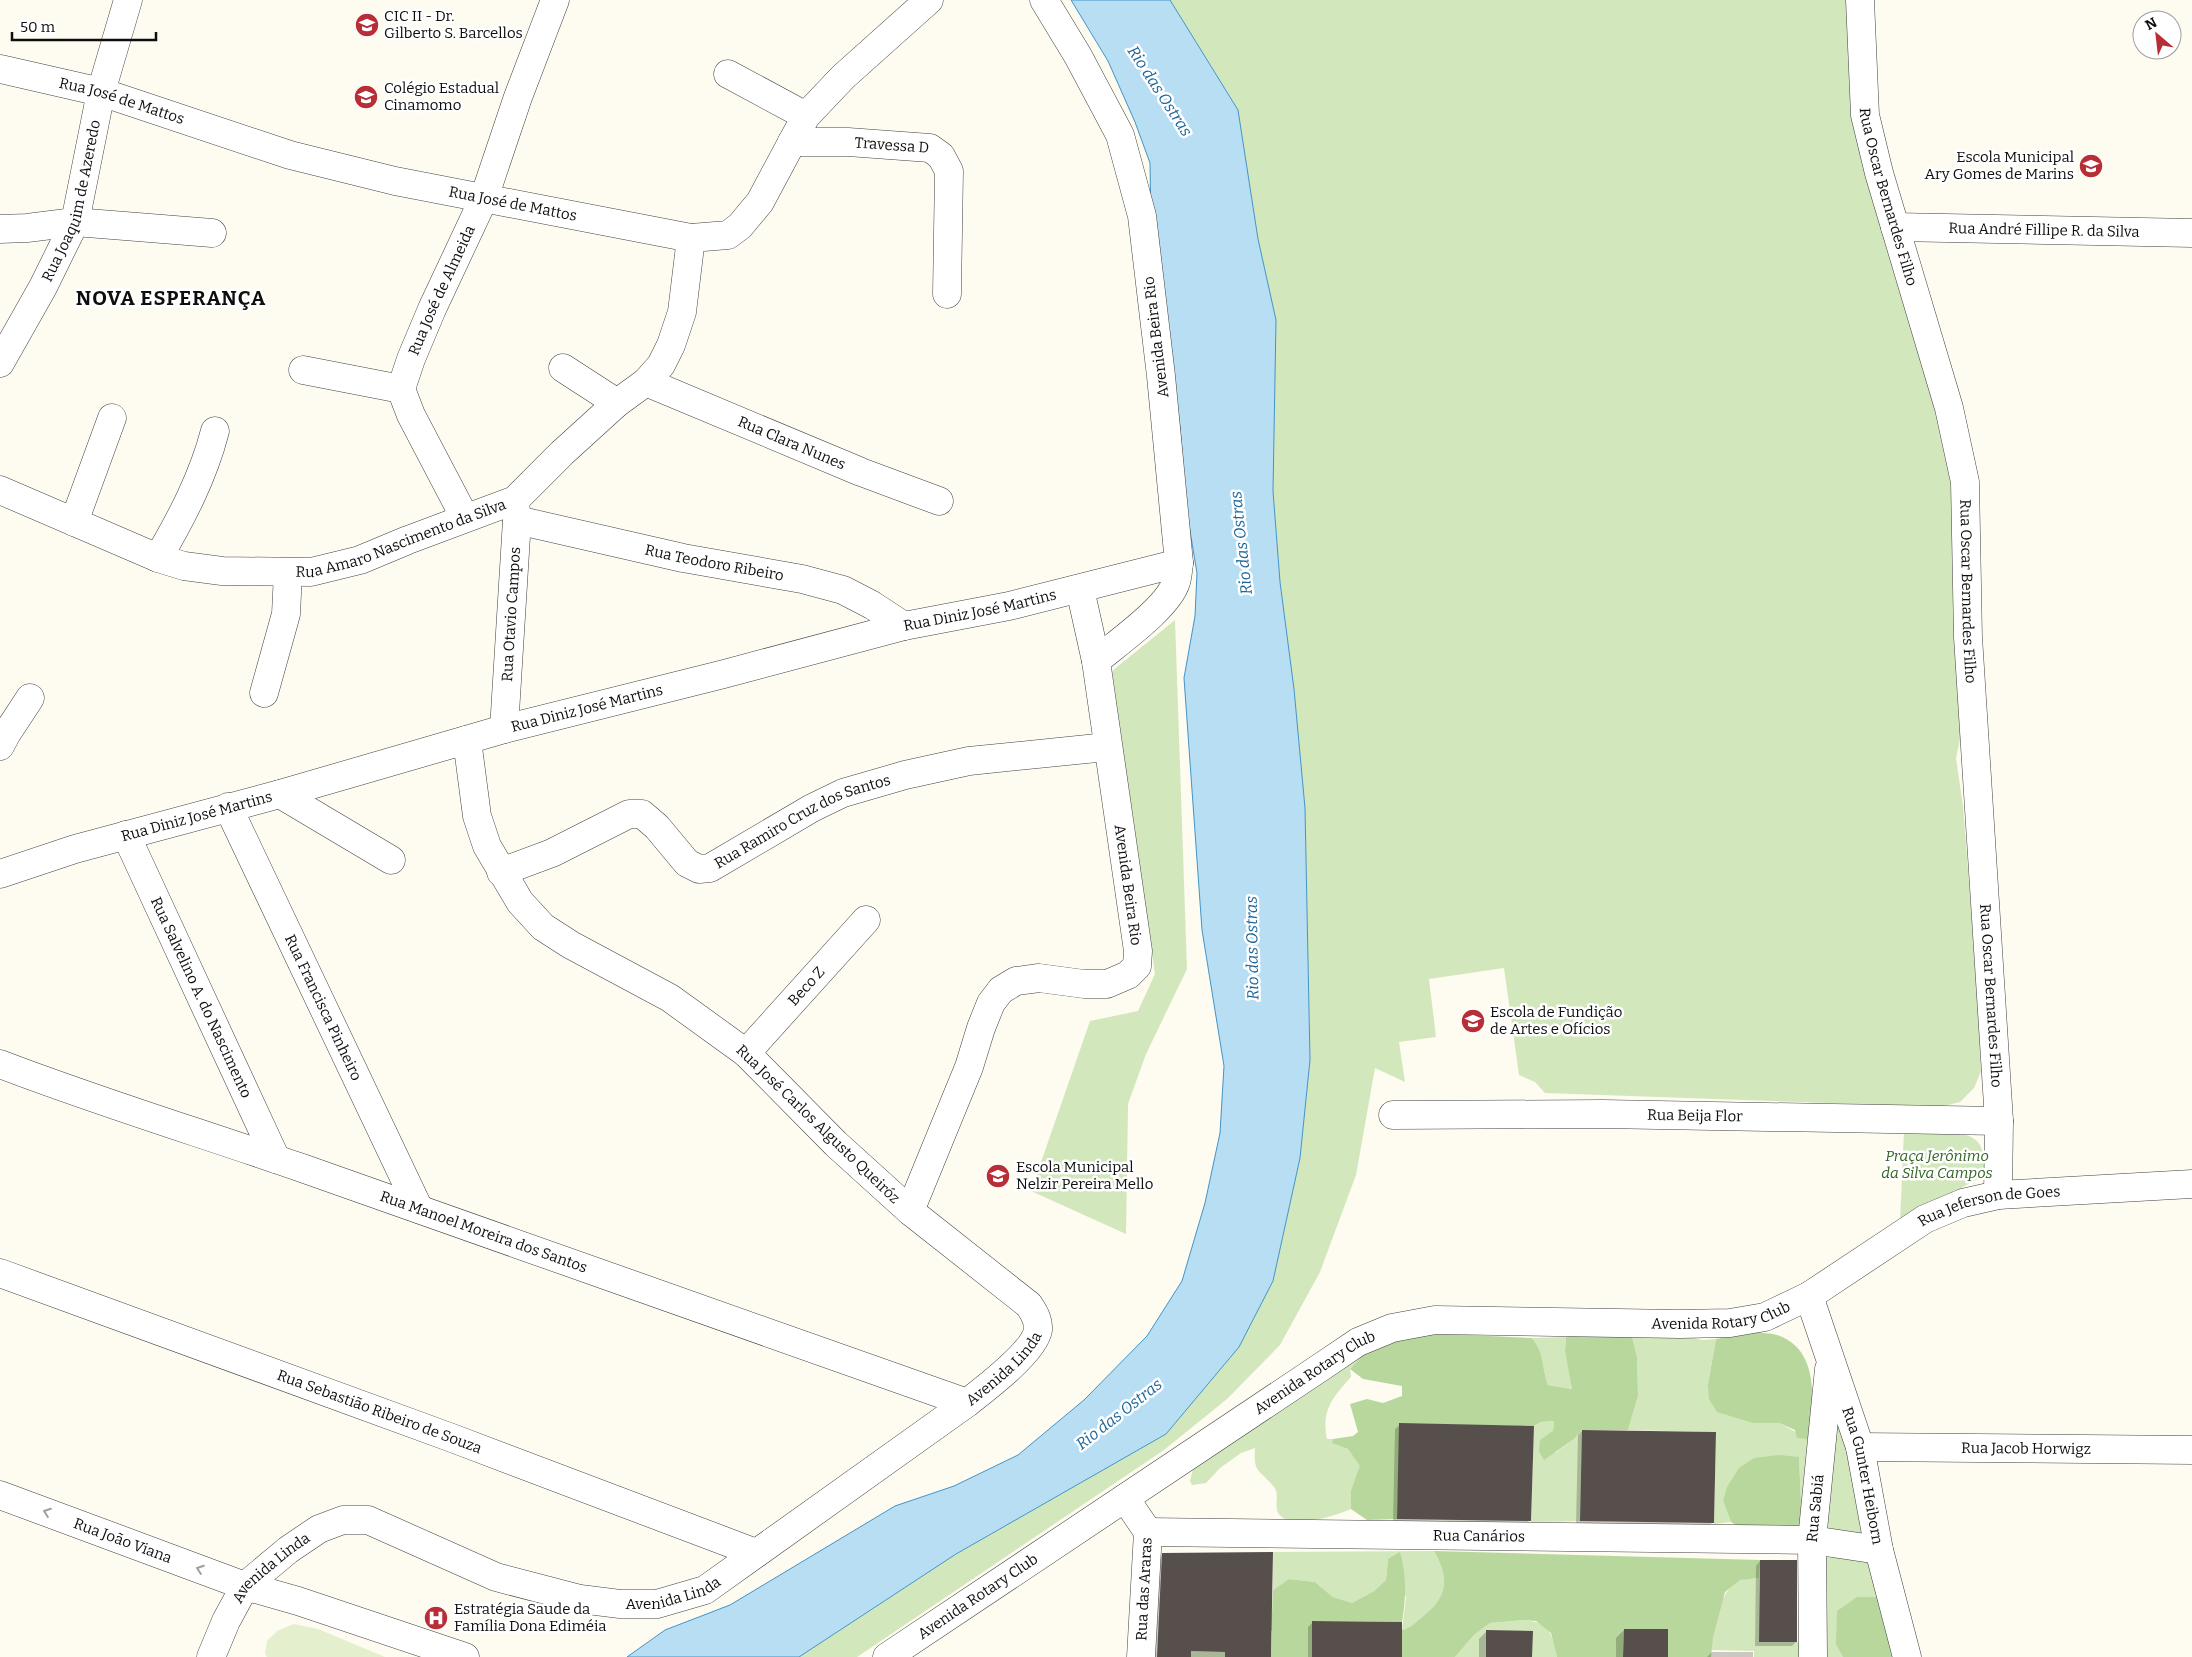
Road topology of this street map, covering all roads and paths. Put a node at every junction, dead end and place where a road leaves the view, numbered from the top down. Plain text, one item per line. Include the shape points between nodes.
1 (128, 0) edge
2 (555, 0) edge
3 (929, 0) edge
4 (1044, 0) edge
5 (1860, 0) edge
6 (0, 69) edge
7 (728, 74) dead end
8 (101, 92) junction
9 (806, 116) junction
10 (792, 142) junction
11 (484, 198) junction
12 (75, 222) junction
13 (1895, 227) junction
14 (0, 229) edge
15 (212, 233) dead end
16 (2192, 233) edge
17 (691, 238) junction
18 (946, 294) dead end
19 (0, 363) edge
20 (564, 368) dead end
21 (303, 370) dead end
22 (646, 382) junction
23 (401, 389) junction
24 (617, 403) junction
25 (112, 418) dead end
26 (214, 431) dead end
27 (0, 490) edge
28 (939, 501) dead end
29 (516, 510) junction
30 (465, 518) junction
31 (74, 522) junction
32 (158, 558) junction
33 (1179, 563) junction
34 (288, 573) junction
35 (1080, 588) junction
36 (904, 626) junction
37 (1096, 660) junction
38 (264, 693) dead end
39 (30, 698) dead end
40 (504, 729) junction
41 (2, 735) edge
42 (467, 740) junction
43 (1107, 747) junction
44 (280, 794) junction
45 (228, 807) junction
46 (126, 835) junction
47 (391, 860) dead end
48 (500, 872) junction
49 (0, 874) edge
50 (866, 920) dead end
51 (746, 1053) junction
52 (0, 1064) edge
53 (1393, 1115) dead end
54 (1999, 1121) junction
55 (276, 1159) junction
56 (2192, 1184) edge
57 (1998, 1195) junction
58 (419, 1209) junction
59 (910, 1211) junction
60 (0, 1273) edge
61 (1809, 1296) junction
62 (1029, 1305) joint
63 (1830, 1360) junction
64 (967, 1403) junction
65 (1860, 1447) junction
66 (2192, 1450) edge
67 (0, 1495) edge
68 (1125, 1498) junction
69 (1148, 1532) junction
70 (1812, 1540) junction
71 (1879, 1550) junction
72 (756, 1554) junction
73 (245, 1586) junction
74 (942, 1620) junction
75 (211, 1657) edge
76 (465, 1657) edge
77 (888, 1657) edge
78 (927, 1657) edge
79 (1141, 1657) edge
80 (1814, 1657) edge
81 (1907, 1657) edge

1 - 8 street, Rua Joaquim de Azeredo
2 - 11 street, Rua José de Almeida
3 - 9 street, Rua José de Mattos via 843,77
4 - 33 street, Avenida Beira Rio via 1120,135 1142,216
5 - 13 street, Rua Oscar Bernardes Filho via 1865,115
6 - 8 street, Rua José de Mattos
7 - 9 street
8 - 11 street, Rua José de Mattos via 290,155 395,181
8 - 12 street, Rua Joaquim de Azeredo
9 - 10 street, Rua José de Mattos
10 - 17 street, Rua José de Mattos via 760,202 740,226 728,235
10 - 18 street, Travessa D via 930,148 941,156 949,171
11 - 17 street, Rua José de Mattos
11 - 23 street, Rua José de Almeida via 432,309
12 - 14 street
12 - 15 street
12 - 19 street, Rua Joaquim de Azeredo
13 - 16 street, Rua André Fillipe R. da Silva
13 - 54 street, Rua Oscar Bernardes Filho via 1949,408 1964,482 1968,637
17 - 22 street, Rua Amaro Nascimento da Silva via 682,312 661,365
20 - 24 street
21 - 23 street
22 - 24 street, Rua Amaro Nascimento da Silva
22 - 28 street, Rua Clara Nunes
23 - 30 street via 411,415
24 - 29 street, Rua Amaro Nascimento da Silva via 562,453
25 - 31 street
26 - 32 street via 196,487
27 - 31 street, Rua Amaro Nascimento da Silva
29 - 30 street, Rua Amaro Nascimento da Silva
29 - 36 street, Rua Teodoro Ribeiro via 683,558 802,579 842,590
29 - 40 street, Rua Otavio Campos
30 - 34 street, Rua Amaro Nascimento da Silva via 351,563
31 - 32 street, Rua Amaro Nascimento da Silva
32 - 34 street, Rua Amaro Nascimento da Silva via 184,566 222,571
33 - 35 street, Rua Diniz José Martins
33 - 37 street, Avenida Beira Rio via 1176,583 1166,598 1148,618
34 - 38 street via 286,614
35 - 36 street, Rua Diniz José Martins via 1009,606
35 - 37 street, Avenida Beira Rio
36 - 40 street, Rua Diniz José Martins
37 - 43 street, Avenida Beira Rio
39 - 41 street
40 - 42 street, Rua Diniz José Martins
42 - 44 street, Rua Diniz José Martins
42 - 48 street, Rua José Carlos Algusto Queiróz via 477,816
43 - 48 street, Rua Ramiro Cruz dos Santos via 969,761 843,793 710,868 699,869 687,863 642,814 629,814 552,853
43 - 59 street, Avenida Beira Rio via 1138,951 1137,966 1128,976 1107,984 1039,978 1016,981 1001,990 991,1003 969,1067
44 - 45 street, Rua Diniz José Martins
44 - 47 street
45 - 46 street, Rua Diniz José Martins
45 - 58 street, Rua Francisca Pinheiro
46 - 49 street, Rua Diniz José Martins
46 - 55 street, Rua Salvelino A. do Nascimento
48 - 51 street, Rua José Carlos Algusto Queiróz via 520,902 543,927 670,998
50 - 51 street, Beco Z
51 - 59 street, Rua José Carlos Algusto Queiróz via 836,1144
52 - 55 street, Rua Manoel Moreira dos Santos
53 - 54 street, Rua Beija Flor via 1603,1114
54 - 57 street, Rua Oscar Bernardes Filho
55 - 58 street, Rua Manoel Moreira dos Santos
56 - 57 street, Rua Jeferson de Goes
57 - 61 street, Rua Jeferson de Goes via 1963,1203 1926,1220
58 - 64 street, Rua Manoel Moreira dos Santos
59 - 62 street, Rua José Carlos Algusto Queiróz
60 - 72 street, Rua Sebastião Ribeiro de Souza via 452,1438
61 - 63 street, Rua Gunter Heiborn
61 - 68 street, Avenida Rotary Club via 1765,1317 1730,1323 1435,1320 1392,1328 1352,1347
62 - 64 street, Avenida Linda via 1037,1319 1038,1331 1034,1340 1001,1376
63 - 65 street, Rua Gunter Heiborn
63 - 70 street, Rua Sabiá
64 - 72 street, Avenida Linda
65 - 66 street, Rua Jacob Horwigz
65 - 71 street, Rua Gunter Heiborn
73 -> 67 street, Rua João Viana
68 - 69 street, Rua das Araras
68 - 74 street, Avenida Rotary Club
69 - 70 street, Rua Canários
69 - 79 street, Rua das Araras
70 - 71 street, Rua Canários
70 - 80 street, Rua Sabiá
71 - 81 street, Rua Gunter Heiborn
72 - 73 street, Avenida Linda via 705,1590 657,1604 620,1604 580,1599 496,1577 368,1520 342,1520 319,1529 288,1550
73 - 75 street, Avenida Linda
73 - 76 street, Rua João Viana via 298,1600
74 - 77 street, Avenida Rotary Club
74 - 78 street via 933,1635

